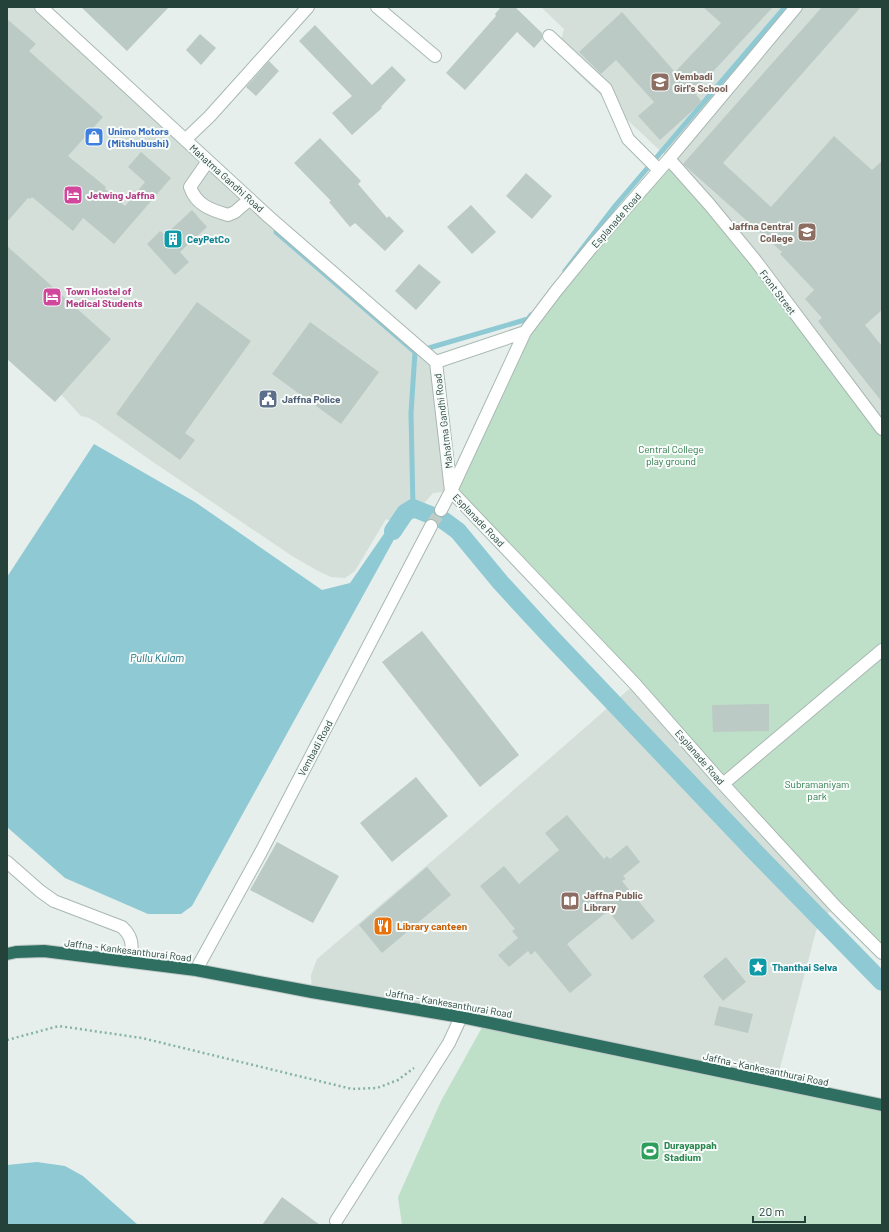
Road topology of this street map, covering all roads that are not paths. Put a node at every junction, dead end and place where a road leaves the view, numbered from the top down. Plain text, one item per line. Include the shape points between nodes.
1 (41, 7) edge
2 (308, 7) edge
3 (377, 7) edge
4 (796, 7) edge
5 (550, 36) dead end
6 (435, 56) dead end
7 (185, 140) junction
8 (669, 159) junction
9 (208, 161) junction
10 (659, 170) junction
11 (250, 199) junction
12 (525, 332) junction
13 (431, 358) junction
14 (882, 429) edge
15 (451, 491) junction
16 (441, 510) tunnel mouth
17 (431, 526) tunnel mouth
18 (882, 650) edge
19 (723, 784) junction
20 (7, 862) edge
21 (882, 952) edge
22 (7, 954) edge
23 (131, 962) junction
24 (196, 970) junction
25 (461, 1017) junction
26 (882, 1105) edge
27 (336, 1221) dead end

1 - 7 street, Mahatma Gandhi Road
2 - 7 street via 210,116
3 - 6 street
4 - 8 street, Esplanade Road
5 - 10 street via 606,89 628,139
7 - 9 street, Mahatma Gandhi Road
8 - 10 street, Esplanade Road
8 - 14 street, Front Street via 755,260
9 - 11 street, Mahatma Gandhi Road
9 - 11 street via 190,187 193,196 203,205 228,215
10 - 12 street, Esplanade Road via 556,291
11 - 13 street, Mahatma Gandhi Road
12 - 13 street
12 - 15 street, Esplanade Road
13 - 15 street, Mahatma Gandhi Road
15 - 16 street
15 - 19 street, Esplanade Road via 635,684
17 - 24 street, Vembadi Road
18 - 19 street
19 - 21 street, Esplanade Road via 836,907
20 - 23 street via 54,901 122,927 129,933 132,943
22 - 23 highway, Jaffna - Kankesanthurai Road via 44,951
23 - 24 highway, Jaffna - Kankesanthurai Road
24 - 25 highway, Jaffna - Kankesanthurai Road
25 - 26 highway, Jaffna - Kankesanthurai Road
25 - 27 street via 449,1043

